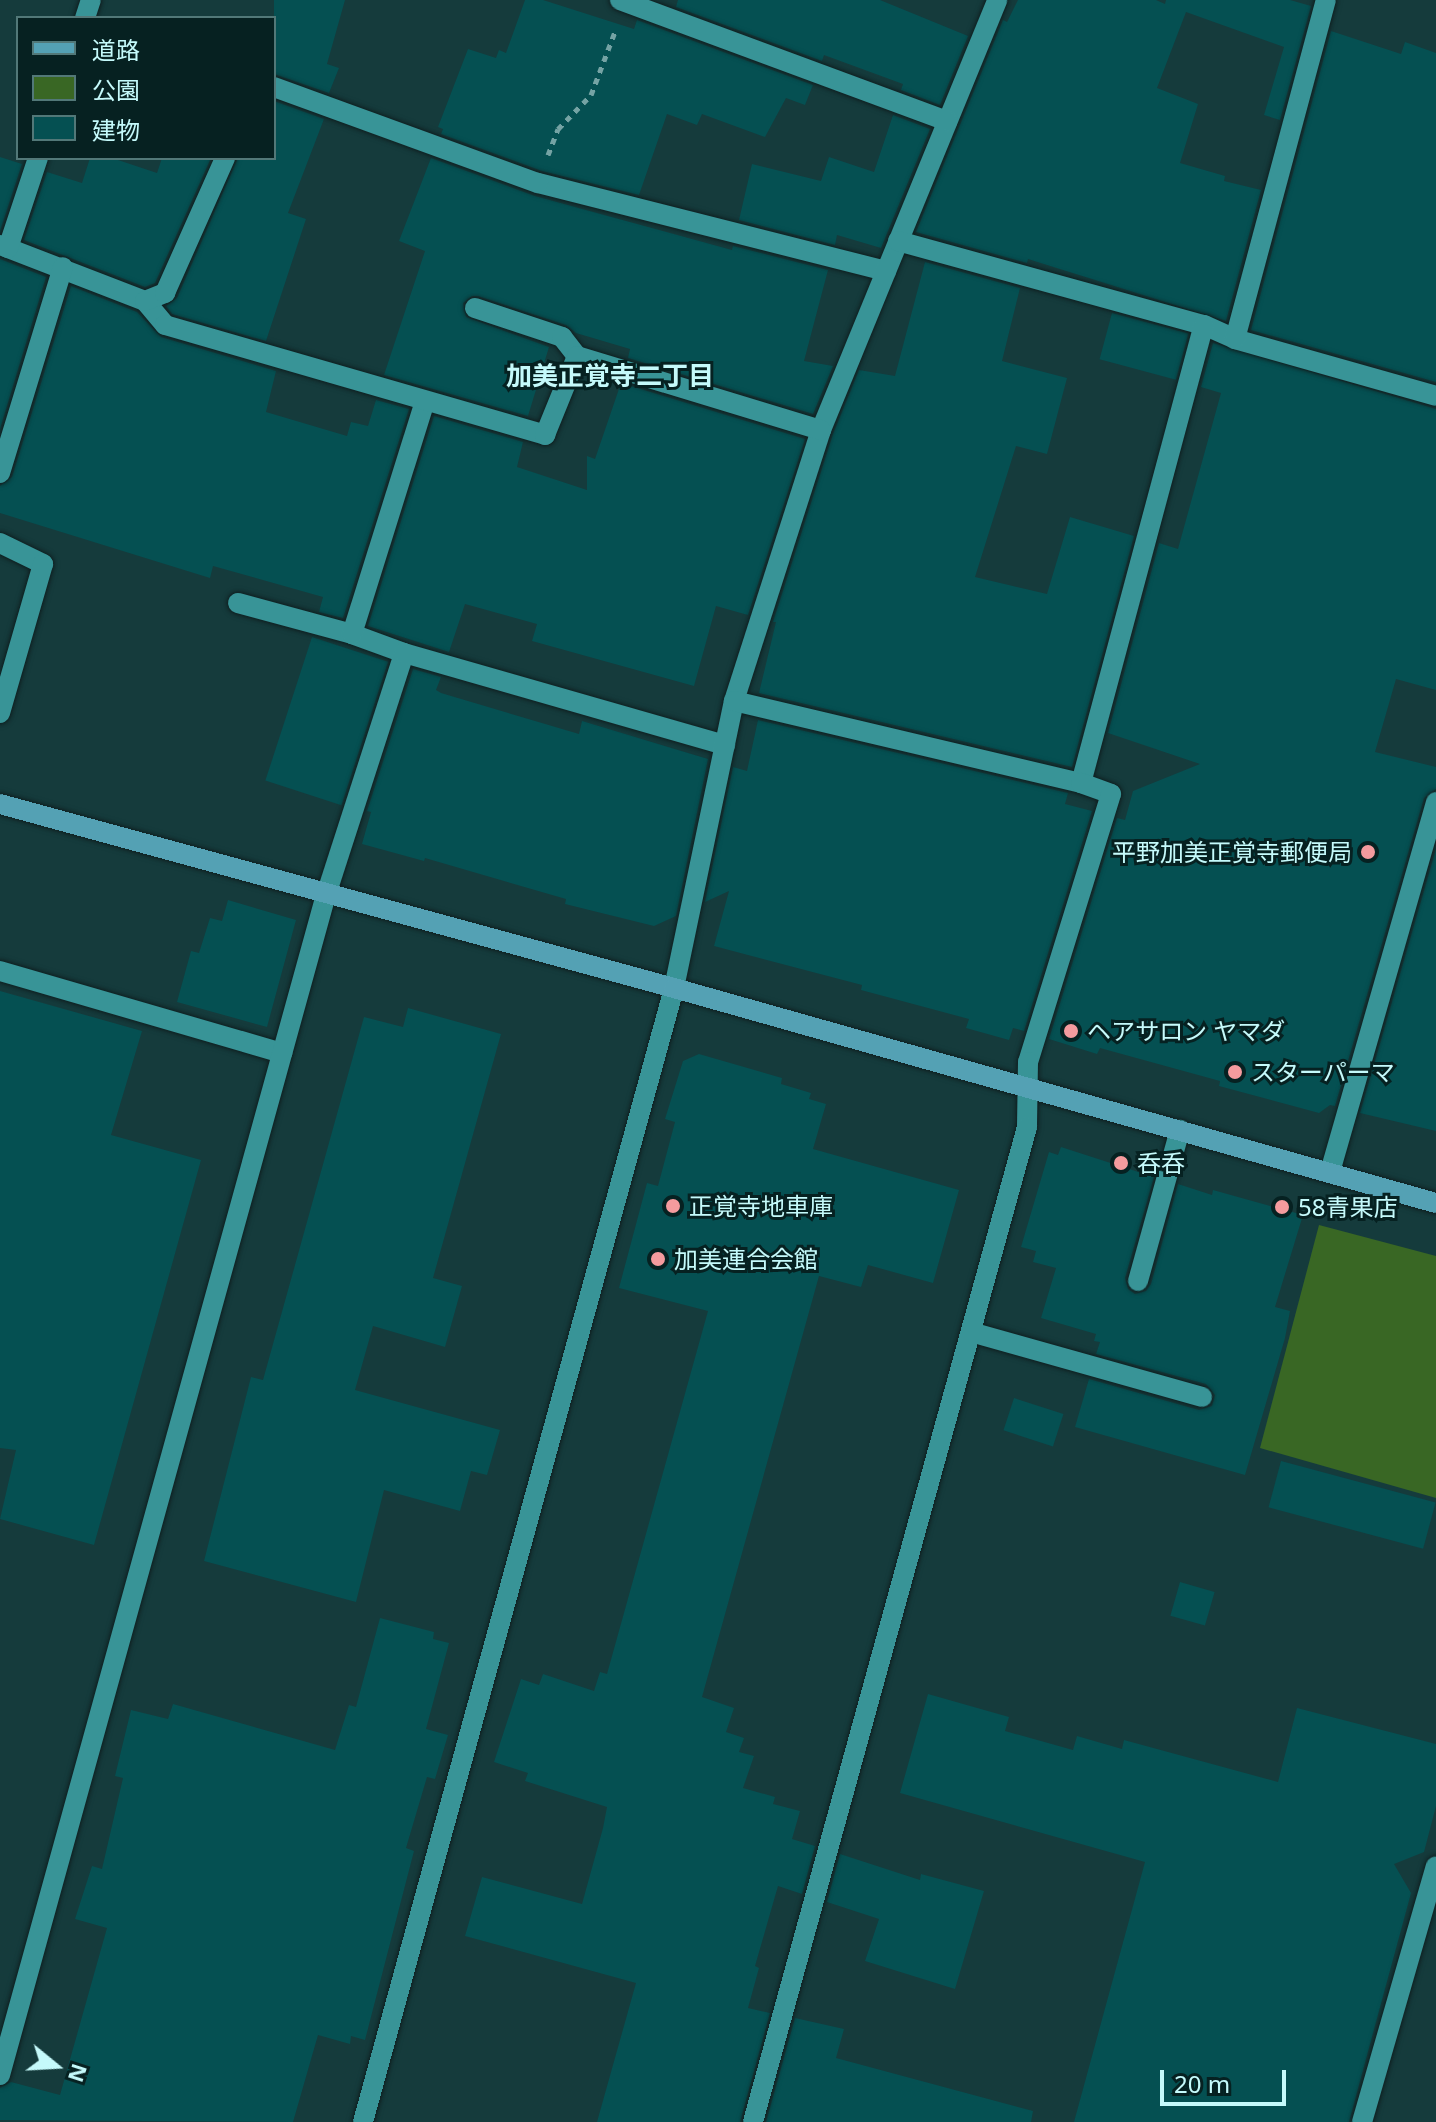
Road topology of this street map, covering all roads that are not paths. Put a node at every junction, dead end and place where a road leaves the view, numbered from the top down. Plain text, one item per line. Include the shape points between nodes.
1 (997, 0) edge
2 (1326, 0) edge
3 (625, 1) edge
4 (276, 88) edge
5 (947, 121) junction
6 (37, 160) edge
7 (224, 160) edge
8 (898, 241) junction
9 (4, 247) edge
10 (63, 267) junction
11 (886, 271) junction
12 (145, 301) junction
13 (475, 308) dead end
14 (1204, 325) junction
15 (1235, 339) junction
16 (577, 356) junction
17 (1436, 396) edge
18 (425, 401) junction
19 (821, 430) junction
20 (0, 473) edge
21 (0, 543) edge
22 (238, 603) dead end
23 (352, 634) junction
24 (404, 653) junction
25 (734, 701) junction
26 (0, 713) edge
27 (725, 745) junction
28 (1081, 783) junction
29 (1436, 802) edge
30 (0, 804) edge
31 (326, 895) junction
32 (0, 971) edge
33 (674, 988) junction
34 (282, 1053) junction
35 (1030, 1089) junction
36 (1180, 1130) junction
37 (1330, 1172) junction
38 (1436, 1203) edge
39 (1138, 1281) dead end
40 (971, 1332) junction
41 (1202, 1397) dead end
42 (1436, 1866) edge
43 (0, 2075) edge
44 (363, 2122) edge
45 (753, 2122) edge
46 (1362, 2122) edge

1 - 5 street
2 - 15 street
3 - 5 street
4 - 11 street via 538,183
5 - 8 street
6 - 9 street
7 - 12 street via 165,293
8 - 11 street
8 - 14 street
9 - 10 street
10 - 12 street
10 - 20 street
11 - 19 street
12 - 18 street via 165,325
13 - 16 street via 562,337
14 - 15 street
14 - 28 street
15 - 17 street
16 - 18 street via 545,435
16 - 19 street
18 - 23 street
19 - 25 street
21 - 26 street via 43,564
22 - 23 street
23 - 24 street
24 - 27 street
24 - 31 street
25 - 27 street
25 - 28 street
27 - 33 street
28 - 35 street via 1111,794 1028,1062
29 - 37 street
30 - 31 street
31 - 33 street
31 - 34 street
32 - 34 street
33 - 35 street
33 - 44 street
34 - 43 street
35 - 36 street
35 - 40 street via 1027,1127
36 - 37 street
36 - 39 street
37 - 38 street
40 - 41 street
40 - 45 street
42 - 46 street

